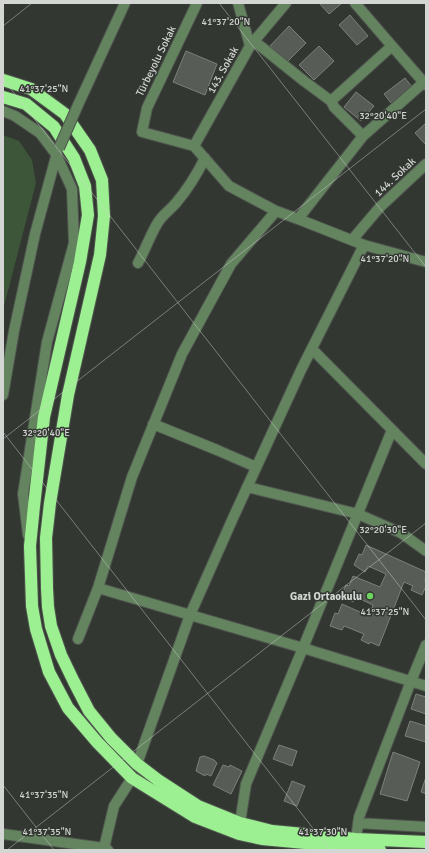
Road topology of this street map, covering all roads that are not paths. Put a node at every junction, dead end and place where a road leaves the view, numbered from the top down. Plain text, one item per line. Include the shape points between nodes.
1 (125, 3) edge
2 (197, 3) edge
3 (238, 3) edge
4 (286, 3) edge
5 (355, 3) edge
6 (252, 43) junction
7 (392, 46) junction
8 (3, 80) edge
9 (425, 84) edge
10 (3, 96) edge
11 (330, 100) junction
12 (3, 111) edge
13 (364, 136) junction
14 (194, 146) junction
15 (58, 151) junction
16 (205, 158) junction
17 (426, 164) edge
18 (276, 211) junction
19 (298, 219) junction
20 (352, 240) junction
21 (364, 245) junction
22 (426, 262) edge
23 (138, 263) dead end
24 (312, 349) junction
25 (3, 394) edge
26 (154, 424) junction
27 (392, 430) junction
28 (426, 464) edge
29 (256, 467) junction
30 (247, 487) junction
31 (358, 514) junction
32 (30, 551) junction
33 (426, 551) edge
34 (98, 588) junction
35 (190, 616) junction
36 (78, 639) dead end
37 (426, 645) edge
38 (303, 648) junction
39 (411, 681) junction
40 (426, 686) edge
41 (137, 764) junction
42 (132, 778) junction
43 (240, 823) junction
44 (358, 823) junction
45 (426, 827) edge
46 (3, 834) edge
47 (356, 839) junction
48 (426, 842) edge
49 (39, 845) edge
50 (106, 849) edge
51 (380, 850) edge

1 - 15 street, bridge
2 - 14 street, Türbeyolu Sokak via 148,108 142,132
3 - 6 street, 143. Sokak
4 - 6 street
5 - 7 street
6 - 11 street
6 - 14 street, 143. Sokak
7 - 9 street
7 - 11 street
8 - 41 highway via 31,89 65,114 90,150 102,180 104,216 100,255 68,395 50,503 46,538 48,607 51,626 61,655 89,711
9 - 13 street
10 - 32 highway via 26,104 54,127 74,158 85,186 88,215 80,262 44,417
11 - 13 street
12 - 15 street via 40,133
13 - 19 street
14 - 16 street
15 - 25 street via 35,234
15 - 32 street via 72,189 74,242 47,342 23,494
16 - 18 street via 229,186
16 - 23 street via 186,191 158,223
17 - 20 street, 144. Sokak via 380,207
18 - 19 street
18 - 26 street via 231,264 182,354
19 - 20 street
20 - 21 street
21 - 22 street
21 - 24 street
24 - 27 street
24 - 29 street
26 - 29 street
26 - 34 street via 132,477
27 - 28 street
27 - 31 street
29 - 30 street
30 - 31 street
30 - 35 street
31 - 33 street via 401,533
31 - 38 street
32 - 42 highway via 32,606 49,672 68,708
34 - 35 street
34 - 36 street
35 - 38 street
35 - 41 street
37 - 39 street
38 - 39 street
38 - 43 street via 246,784
39 - 40 street
39 - 44 street
41 - 43 highway via 198,806
42 - 50 street via 114,806
42 - 51 highway via 195,817 239,834 262,839
43 - 47 highway via 272,831
44 - 45 street
44 - 47 street
46 - 49 street
47 - 48 highway
49 - 50 street

